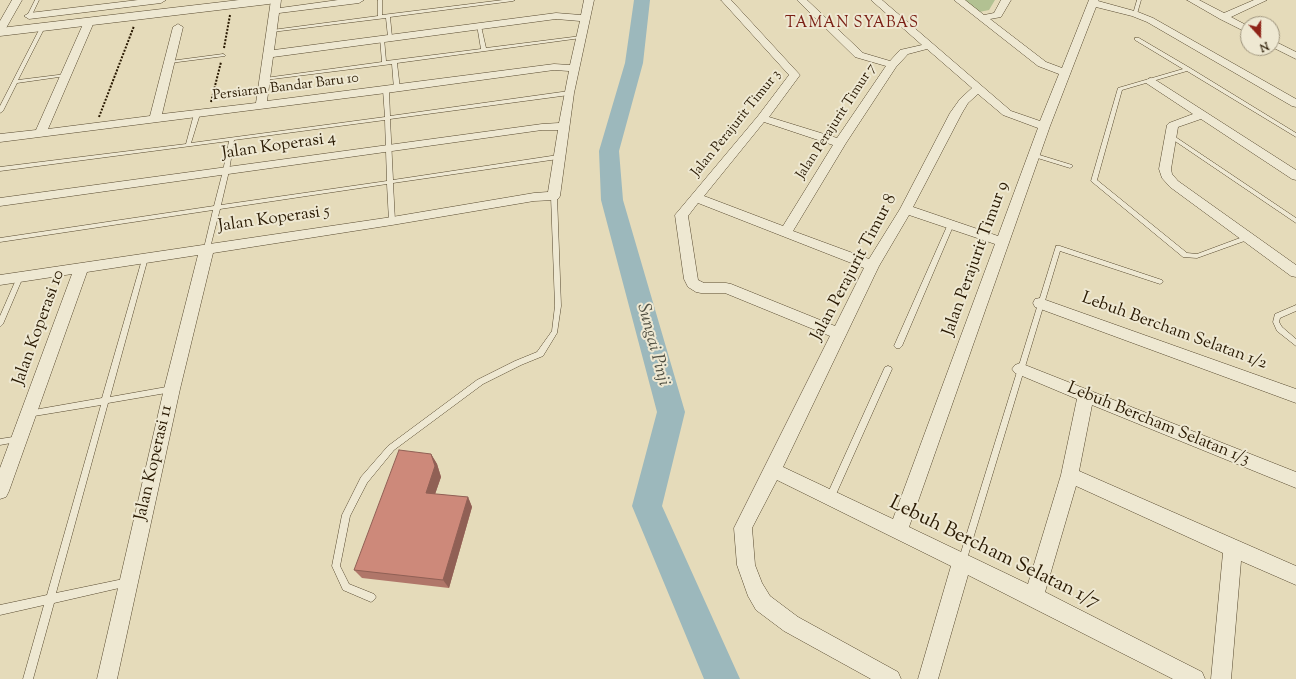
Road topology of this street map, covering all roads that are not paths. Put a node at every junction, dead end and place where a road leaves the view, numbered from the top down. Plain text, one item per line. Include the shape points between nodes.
1 (17, 0) edge
2 (37, 0) edge
3 (162, 0) edge
4 (360, 0) edge
5 (380, 0) edge
6 (513, 0) edge
7 (589, 0) edge
8 (726, 0) edge
9 (802, 0) edge
10 (876, 0) edge
11 (959, 0) edge
12 (1006, 0) edge
13 (1139, 0) edge
14 (1192, 0) edge
15 (1262, 0) edge
16 (138, 1) edge
17 (1094, 2) edge
18 (473, 3) edge
19 (273, 4) edge
20 (1135, 14) junction
21 (29, 16) joint
22 (136, 16) junction
23 (388, 16) junction
24 (380, 17) junction
25 (1223, 17) junction
26 (584, 18) junction
27 (982, 18) junction
28 (89, 22) junction
29 (478, 26) junction
30 (1240, 26) edge
31 (43, 27) junction
32 (178, 27) dead end
33 (0, 31) edge
34 (272, 31) junction
35 (581, 37) junction
36 (386, 38) junction
37 (1136, 39) dead end
38 (929, 46) junction
39 (1280, 46) edge
40 (484, 50) junction
41 (1293, 52) edge
42 (269, 54) junction
43 (223, 55) dead end
44 (170, 62) junction
45 (394, 62) junction
46 (384, 63) junction
47 (892, 66) junction
48 (575, 68) junction
49 (1188, 69) junction
50 (1066, 73) junction
51 (66, 75) junction
52 (265, 79) junction
53 (1150, 81) junction
54 (15, 82) junction
55 (978, 88) junction
56 (392, 90) junction
57 (569, 93) junction
58 (1296, 104) edge
59 (261, 106) junction
60 (0, 111) edge
61 (197, 114) junction
62 (1201, 115) junction
63 (388, 118) junction
64 (762, 118) junction
65 (155, 119) junction
66 (563, 126) junction
67 (1044, 126) junction
68 (40, 134) junction
69 (1296, 135) edge
70 (1171, 136) junction
71 (0, 138) edge
72 (232, 139) junction
73 (840, 143) junction
74 (188, 145) junction
75 (389, 150) junction
76 (1033, 155) junction
77 (558, 158) junction
78 (1070, 166) dead end
79 (0, 169) edge
80 (226, 171) junction
81 (1296, 176) edge
82 (390, 182) junction
83 (554, 196) junction
84 (696, 198) junction
85 (0, 202) edge
86 (217, 208) junction
87 (906, 209) junction
88 (392, 221) junction
89 (1296, 221) edge
90 (951, 224) junction
91 (786, 232) junction
92 (1248, 237) junction
93 (0, 240) edge
94 (1002, 242) junction
95 (207, 248) junction
96 (145, 258) junction
97 (872, 266) junction
98 (82, 267) junction
99 (1296, 272) edge
100 (20, 277) junction
101 (0, 280) edge
102 (1160, 282) dead end
103 (1040, 303) junction
104 (1296, 308) edge
105 (0, 324) edge
106 (840, 334) junction
107 (1296, 343) edge
108 (898, 346) dead end
109 (888, 369) dead end
110 (1020, 369) junction
111 (172, 389) junction
112 (1086, 396) junction
113 (1296, 396) edge
114 (106, 400) junction
115 (28, 414) junction
116 (19, 439) junction
117 (0, 442) edge
118 (773, 470) junction
119 (1070, 475) junction
120 (1296, 480) edge
121 (0, 491) edge
122 (830, 498) junction
123 (898, 531) junction
124 (1233, 548) junction
125 (962, 562) junction
126 (1296, 576) edge
127 (128, 582) junction
128 (371, 597) dead end
129 (1034, 597) junction
130 (50, 600) junction
131 (0, 610) edge
132 (28, 679) edge
133 (107, 679) edge
134 (891, 679) edge
135 (928, 679) edge
136 (1195, 679) edge
137 (1221, 679) edge

1 - 33 street
2 - 21 lane
3 - 16 street
4 - 19 street
5 - 24 lane
6 - 18 lane
7 - 26 street
8 - 64 street, Jalan Perajurit Timur 3 via 795,73 794,78
9 - 47 street via 860,55
10 - 38 street
11 - 27 street
12 - 27 street via 998,15
13 - 20 lane
14 - 25 street
15 - 25 street
16 - 21 street
16 - 22 street
17 - 20 street
17 - 50 street, Jalan Perajurit Timur 9
18 - 23 lane
19 - 22 street
19 - 34 street
20 - 58 street via 1150,20
22 - 28 street
23 - 24 lane
23 - 36 lane
24 - 34 lane
25 - 30 street
26 - 29 street via 556,16
26 - 35 street
27 - 50 street via 1042,64
28 - 31 street
28 - 51 street
29 - 36 street
29 - 40 lane
31 - 33 street
31 - 54 lane
32 - 44 street
34 - 42 street
35 - 40 lane
35 - 48 street
36 - 42 street
36 - 46 lane
37 - 49 lane
38 - 47 street, Jalan Perajurit Timur 7 via 904,52
38 - 55 street
39 - 41 street
40 - 45 lane
42 - 52 street
43 - 44 lane
44 - 65 street
45 - 46 lane
45 - 56 lane
46 - 52 lane
47 - 73 street, Jalan Perajurit Timur 7
48 - 56 street, Persiaran Bandar Baru 10 via 554,67
48 - 57 street
49 - 53 lane
49 - 69 lane
50 - 67 street, Jalan Perajurit Timur 9
51 - 54 lane
51 - 68 street
52 - 59 street
53 - 62 street
53 - 92 lane via 1120,89 1095,183 1189,256 1197,256
54 - 60 lane
55 - 67 street via 1009,114
55 - 87 street, Jalan Perajurit Timur 8 via 956,113
56 - 59 street, Persiaran Bandar Baru 10
56 - 63 lane
57 - 63 lane
57 - 66 street
59 - 61 street, Persiaran Bandar Baru 10
61 - 65 street, Persiaran Bandar Baru 10
61 - 74 lane
62 - 70 street via 1174,124
62 - 81 street
63 - 72 lane
63 - 75 lane
64 - 73 street
64 - 84 street, Jalan Perajurit Timur 3
65 - 68 street, Persiaran Bandar Baru 10
66 - 75 street, Jalan Koperasi 4
66 - 77 street
67 - 76 street, Jalan Perajurit Timur 9
68 - 71 street, Persiaran Bandar Baru 10
70 - 89 lane
70 - 92 street via 1165,169 1168,178
72 - 74 lane
72 - 80 lane
73 - 91 street, Jalan Perajurit Timur 7
74 - 79 lane
75 - 80 street, Jalan Koperasi 4
75 - 82 lane
76 - 78 lane
76 - 94 street, Jalan Perajurit Timur 9
77 - 82 lane
77 - 83 street
80 - 85 street, Jalan Koperasi 4
80 - 86 lane
82 - 86 lane
82 - 88 lane
83 - 88 street, Jalan Koperasi 5 via 534,197
83 - 128 lane via 558,306 555,331 540,354 480,382 391,448 364,480 346,515 336,566 346,587
84 - 91 street
84 - 106 street, Jalan Perajurit Timur 3 via 681,215 691,279 697,286 707,289 726,288
86 - 93 lane
86 - 95 lane
87 - 90 street
87 - 97 street, Jalan Perajurit Timur 8
88 - 95 street, Jalan Koperasi 5
90 - 94 street
90 - 108 lane
91 - 97 street
92 - 99 street
94 - 123 street, Jalan Perajurit Timur 9
95 - 96 street, Jalan Koperasi 5
95 - 111 street, Jalan Koperasi 11
96 - 98 street, Jalan Koperasi 5
96 - 114 lane
97 - 106 street, Jalan Perajurit Timur 8
98 - 100 street, Jalan Koperasi 5
98 - 115 street, Jalan Koperasi 10
100 - 101 street, Jalan Koperasi 5
100 - 105 lane
102 - 103 lane via 1058,248
103 - 110 lane
103 - 113 street, Lebuh Bercham Selatan 1/2
104 - 107 lane via 1277,316 1276,322 1279,329
106 - 118 street, Jalan Perajurit Timur 8
109 - 122 lane
110 - 112 street, Lebuh Bercham Selatan 1/3
110 - 125 lane
111 - 114 lane
111 - 127 street, Jalan Koperasi 11
112 - 119 street
112 - 120 street, Lebuh Bercham Selatan 1/3
114 - 115 lane
114 - 130 lane
115 - 116 street, Jalan Koperasi 10
116 - 117 lane
116 - 121 street, Jalan Koperasi 10
118 - 122 street, Lebuh Bercham Selatan 1/7
118 - 134 street, Jalan Perajurit Timur 8 via 743,528 746,565 755,589 763,603 791,624
119 - 124 street
119 - 129 street
122 - 123 street, Lebuh Bercham Selatan 1/7
123 - 125 street, Lebuh Bercham Selatan 1/7
124 - 126 street
124 - 137 street
125 - 129 street, Lebuh Bercham Selatan 1/7
125 - 135 street
127 - 130 lane
127 - 133 street, Jalan Koperasi 11
129 - 136 street, Lebuh Bercham Selatan 1/7
130 - 131 lane
130 - 132 lane

